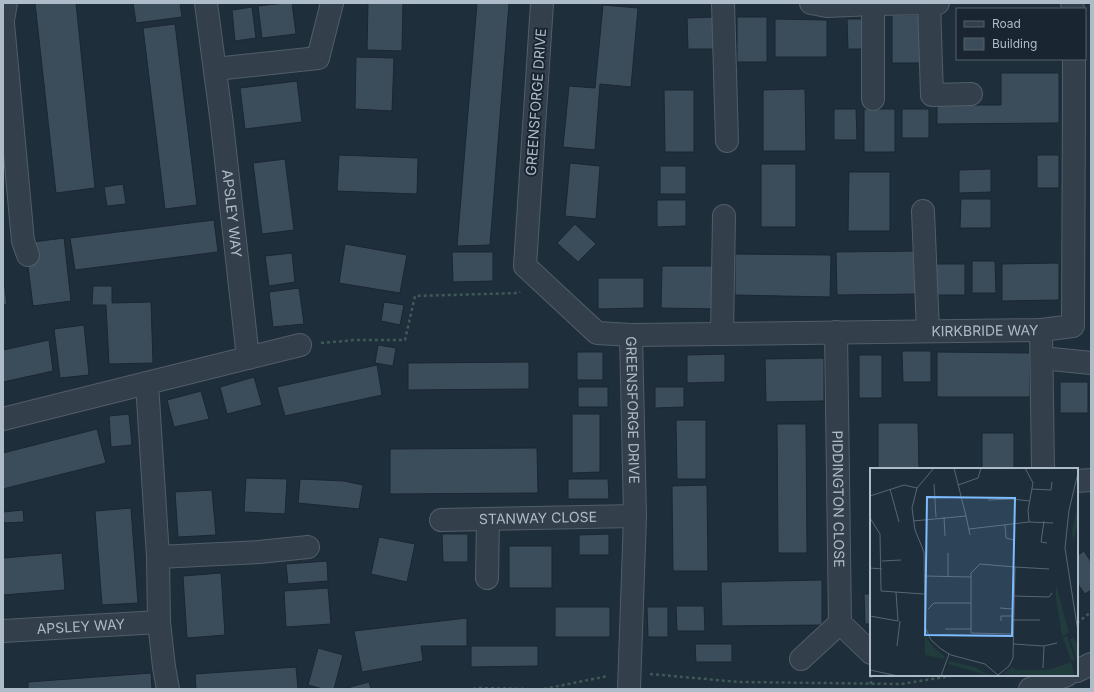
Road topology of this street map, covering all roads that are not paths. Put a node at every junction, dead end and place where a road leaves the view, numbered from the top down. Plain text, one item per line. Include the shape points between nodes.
1 (6, 3) edge
2 (206, 3) edge
3 (332, 3) edge
4 (542, 3) edge
5 (723, 3) edge
6 (812, 3) edge
7 (929, 3) edge
8 (938, 3) edge
9 (873, 4) edge
10 (3, 20) edge
11 (3, 23) edge
12 (1074, 60) edge
13 (215, 69) junction
14 (971, 94) dead end
15 (873, 99) dead end
16 (727, 141) dead end
17 (10, 155) edge
18 (923, 211) dead end
19 (724, 216) dead end
20 (28, 255) dead end
21 (1041, 330) junction
22 (928, 331) junction
23 (836, 332) junction
24 (631, 334) junction
25 (722, 334) junction
26 (300, 345) road end
27 (248, 358) junction
28 (1042, 358) junction
29 (1089, 363) edge
30 (147, 383) junction
31 (3, 419) edge
32 (1042, 468) edge
33 (1091, 480) edge
34 (1078, 481) edge
35 (635, 516) junction
36 (488, 519) junction
37 (441, 520) dead end
38 (308, 547) dead end
39 (158, 557) junction
40 (487, 578) dead end
41 (159, 622) junction
42 (840, 623) junction
43 (3, 631) edge
44 (870, 652) edge
45 (801, 659) dead end
46 (1091, 664) edge
47 (1078, 670) edge
48 (1064, 676) edge
49 (629, 680) edge
50 (168, 689) edge
51 (1030, 689) edge

1 - 10 street
2 - 13 street, APSLEY WAY
3 - 13 street via 318,58
4 - 24 street, GREENSFORGE DRIVE via 525,266 597,333
5 - 16 street
6 - 9 street via 827,6
7 - 8 street
7 - 9 street
7 - 14 street via 932,95
9 - 15 street
11 - 17 street
12 - 21 street, KIRKBRIDE WAY via 1072,326
13 - 27 street, APSLEY WAY
17 - 20 street
18 - 22 street
19 - 25 street
21 - 22 street, KIRKBRIDE WAY
21 - 28 street
22 - 23 street, KIRKBRIDE WAY
23 - 25 street, KIRKBRIDE WAY
23 - 42 street, PIDDINGTON CLOSE
24 - 25 street, KIRKBRIDE WAY
24 - 35 street, GREENSFORGE DRIVE
26 - 27 street
27 - 30 street
28 - 29 street
28 - 32 street
30 - 31 street
30 - 39 street
33 - 34 street
35 - 36 street, STANWAY CLOSE
35 - 49 street, GREENSFORGE DRIVE
36 - 37 street, STANWAY CLOSE
36 - 40 street
38 - 39 street
39 - 41 street
41 - 43 street, APSLEY WAY
41 - 50 street
42 - 44 street
42 - 45 street
46 - 47 street
48 - 51 street

